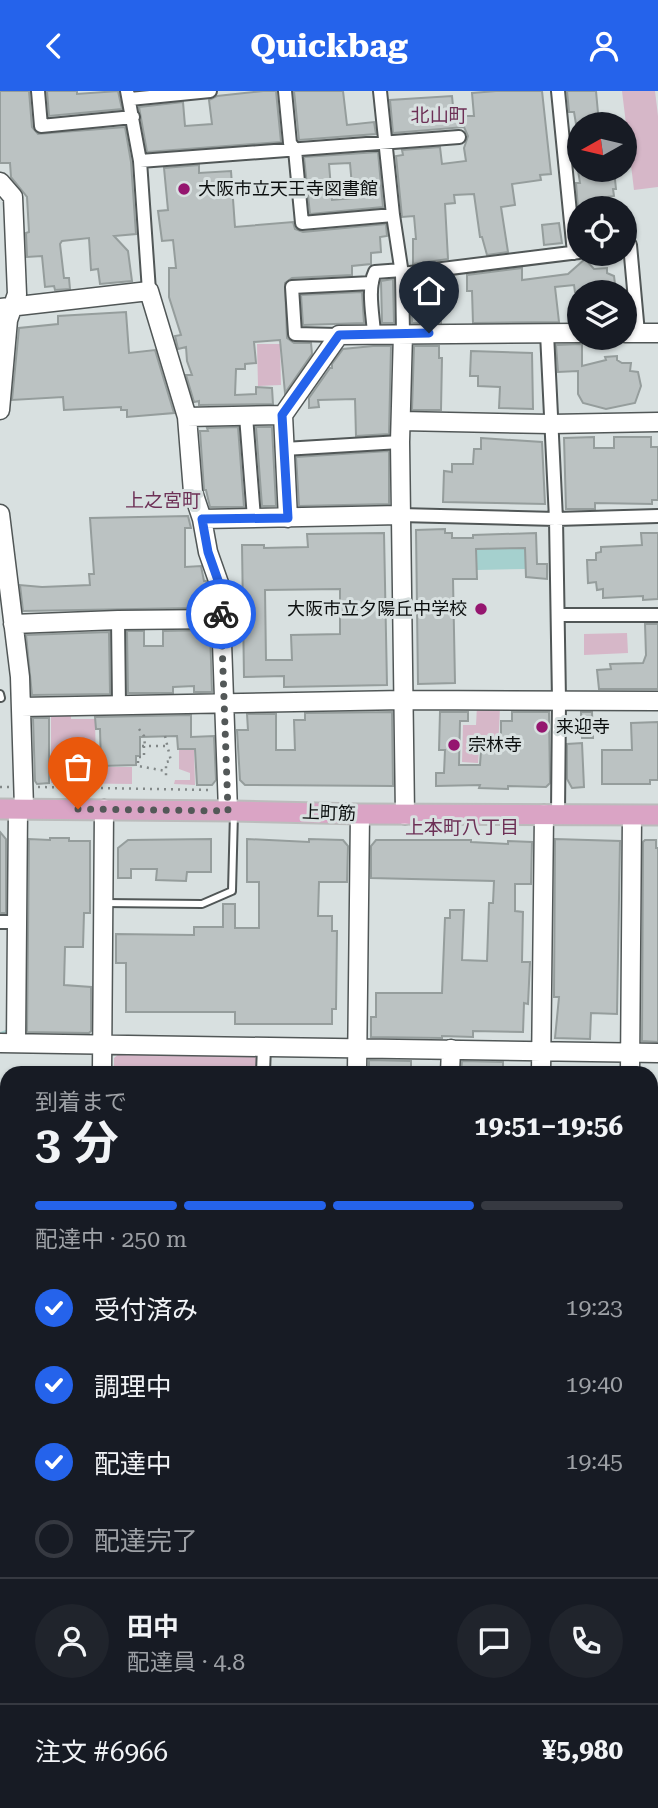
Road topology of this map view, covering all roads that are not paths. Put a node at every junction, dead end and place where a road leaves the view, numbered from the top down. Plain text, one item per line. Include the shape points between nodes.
1 (38, 91) edge
2 (210, 91) edge
3 (285, 91) edge
4 (380, 91) edge
5 (558, 91) edge
6 (128, 95) edge
7 (133, 117) junction
8 (459, 137) dead end
9 (386, 143) junction
10 (295, 150) junction
11 (140, 161) junction
12 (0, 182) edge
13 (570, 196) edge
14 (393, 215) junction
15 (567, 253) edge
16 (402, 272) junction
17 (372, 282) junction
18 (149, 291) junction
19 (6, 308) edge
20 (403, 333) junction
21 (547, 333) junction
22 (567, 333) edge
23 (637, 333) edge
24 (658, 333) edge
25 (374, 334) junction
26 (339, 335) junction
27 (0, 409) edge
28 (282, 415) junction
29 (246, 416) junction
30 (187, 417) junction
31 (401, 421) junction
32 (658, 422) edge
33 (551, 424) junction
34 (400, 442) junction
35 (284, 449) junction
36 (0, 514) edge
37 (400, 515) junction
38 (658, 516) edge
39 (288, 518) junction
40 (202, 519) junction
41 (254, 519) junction
42 (556, 519) junction
43 (4, 589) edge
44 (558, 615) junction
45 (658, 615) edge
46 (222, 619) junction
47 (118, 620) junction
48 (13, 624) junction
49 (404, 699) junction
50 (559, 700) junction
51 (658, 701) edge
52 (225, 703) junction
53 (120, 704) junction
54 (21, 707) junction
55 (14, 809) edge
56 (104, 809) junction
57 (231, 811) junction
58 (360, 814) junction
59 (405, 814) junction
60 (551, 814) junction
61 (632, 815) junction
62 (658, 815) edge
63 (104, 903) junction
64 (9, 922) edge
65 (8, 1043) edge
66 (103, 1044) junction
67 (264, 1046) junction
68 (357, 1047) junction
69 (451, 1049) junction
70 (541, 1050) junction
71 (630, 1052) junction
72 (658, 1053) edge
73 (102, 1066) edge
74 (263, 1066) edge
75 (356, 1066) edge
76 (450, 1066) edge
77 (541, 1066) edge
78 (630, 1066) edge

1 - 7 street via 41,125
2 - 6 street
3 - 10 street via 290,143
4 - 9 street
5 - 13 street
6 - 7 street
7 - 11 street
8 - 9 street
9 - 10 street
9 - 14 street
10 - 11 street
10 - 14 street via 302,223
11 - 18 street
12 - 19 street via 13,197 17,294
14 - 16 street
15 - 16 street
16 - 17 street via 375,272
16 - 20 street
17 - 25 street
17 - 26 street via 292,287 295,334
18 - 19 street
18 - 30 street
19 - 27 street
20 - 21 street
20 - 25 street
20 - 31 street
21 - 22 street
21 - 33 street
23 - 24 street
25 - 26 street
26 - 28 street
28 - 29 street
28 - 35 street
29 - 30 street
29 - 41 street
30 - 40 street via 193,492
31 - 33 street
31 - 34 street
32 - 33 street
33 - 42 street
34 - 35 street
34 - 37 street
35 - 39 street
36 - 43 street
37 - 39 street
37 - 42 street
37 - 49 street
38 - 42 street
39 - 41 street
40 - 41 street
40 - 46 street via 220,586
42 - 44 street
43 - 48 street
44 - 45 street
44 - 50 street
46 - 47 street
46 - 52 street
47 - 48 street
47 - 53 street
48 - 54 street
49 - 50 street
49 - 52 street
49 - 59 street
50 - 51 street
50 - 60 street
52 - 53 street
52 - 57 street
53 - 54 street
54 - 55 street via 24,787
55 - 56 main road, 上町筋
55 - 64 street
56 - 57 main road, 上町筋
56 - 63 street
57 - 58 main road, 上町筋
57 - 63 lane via 232,891 202,904
58 - 59 main road, 上町筋
58 - 68 street
59 - 60 main road, 上町筋
60 - 61 main road, 上町筋
60 - 70 street
61 - 62 main road, 上町筋
61 - 71 street
63 - 66 street
64 - 65 street
65 - 66 street
66 - 67 street
66 - 73 street
67 - 68 street
67 - 74 street
68 - 69 street
68 - 75 street
69 - 70 street
69 - 76 street
70 - 71 street
70 - 77 street
71 - 72 street
71 - 78 street

